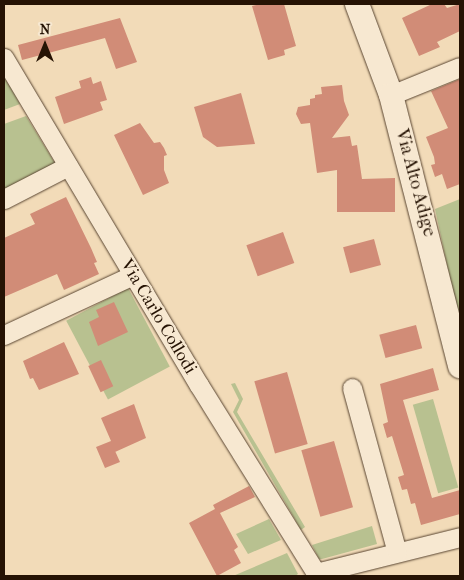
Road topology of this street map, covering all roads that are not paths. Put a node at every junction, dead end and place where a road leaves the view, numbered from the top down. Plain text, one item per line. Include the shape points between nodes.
1 (357, 4) edge
2 (4, 58) edge
3 (460, 66) edge
4 (392, 95) junction
5 (68, 166) junction
6 (4, 199) edge
7 (133, 275) junction
8 (4, 335) edge
9 (460, 366) edge
10 (352, 388) dead end
11 (460, 537) edge
12 (397, 552) junction

1 - 4 street, Via Alto Adige
2 - 5 street, Via Carlo Collodi
3 - 4 street
4 - 9 street, Via Alto Adige
5 - 6 street
5 - 7 street, Via Carlo Collodi
7 - 8 street
7 - 12 street, Via Carlo Collodi via 316,573
10 - 12 street
11 - 12 street

